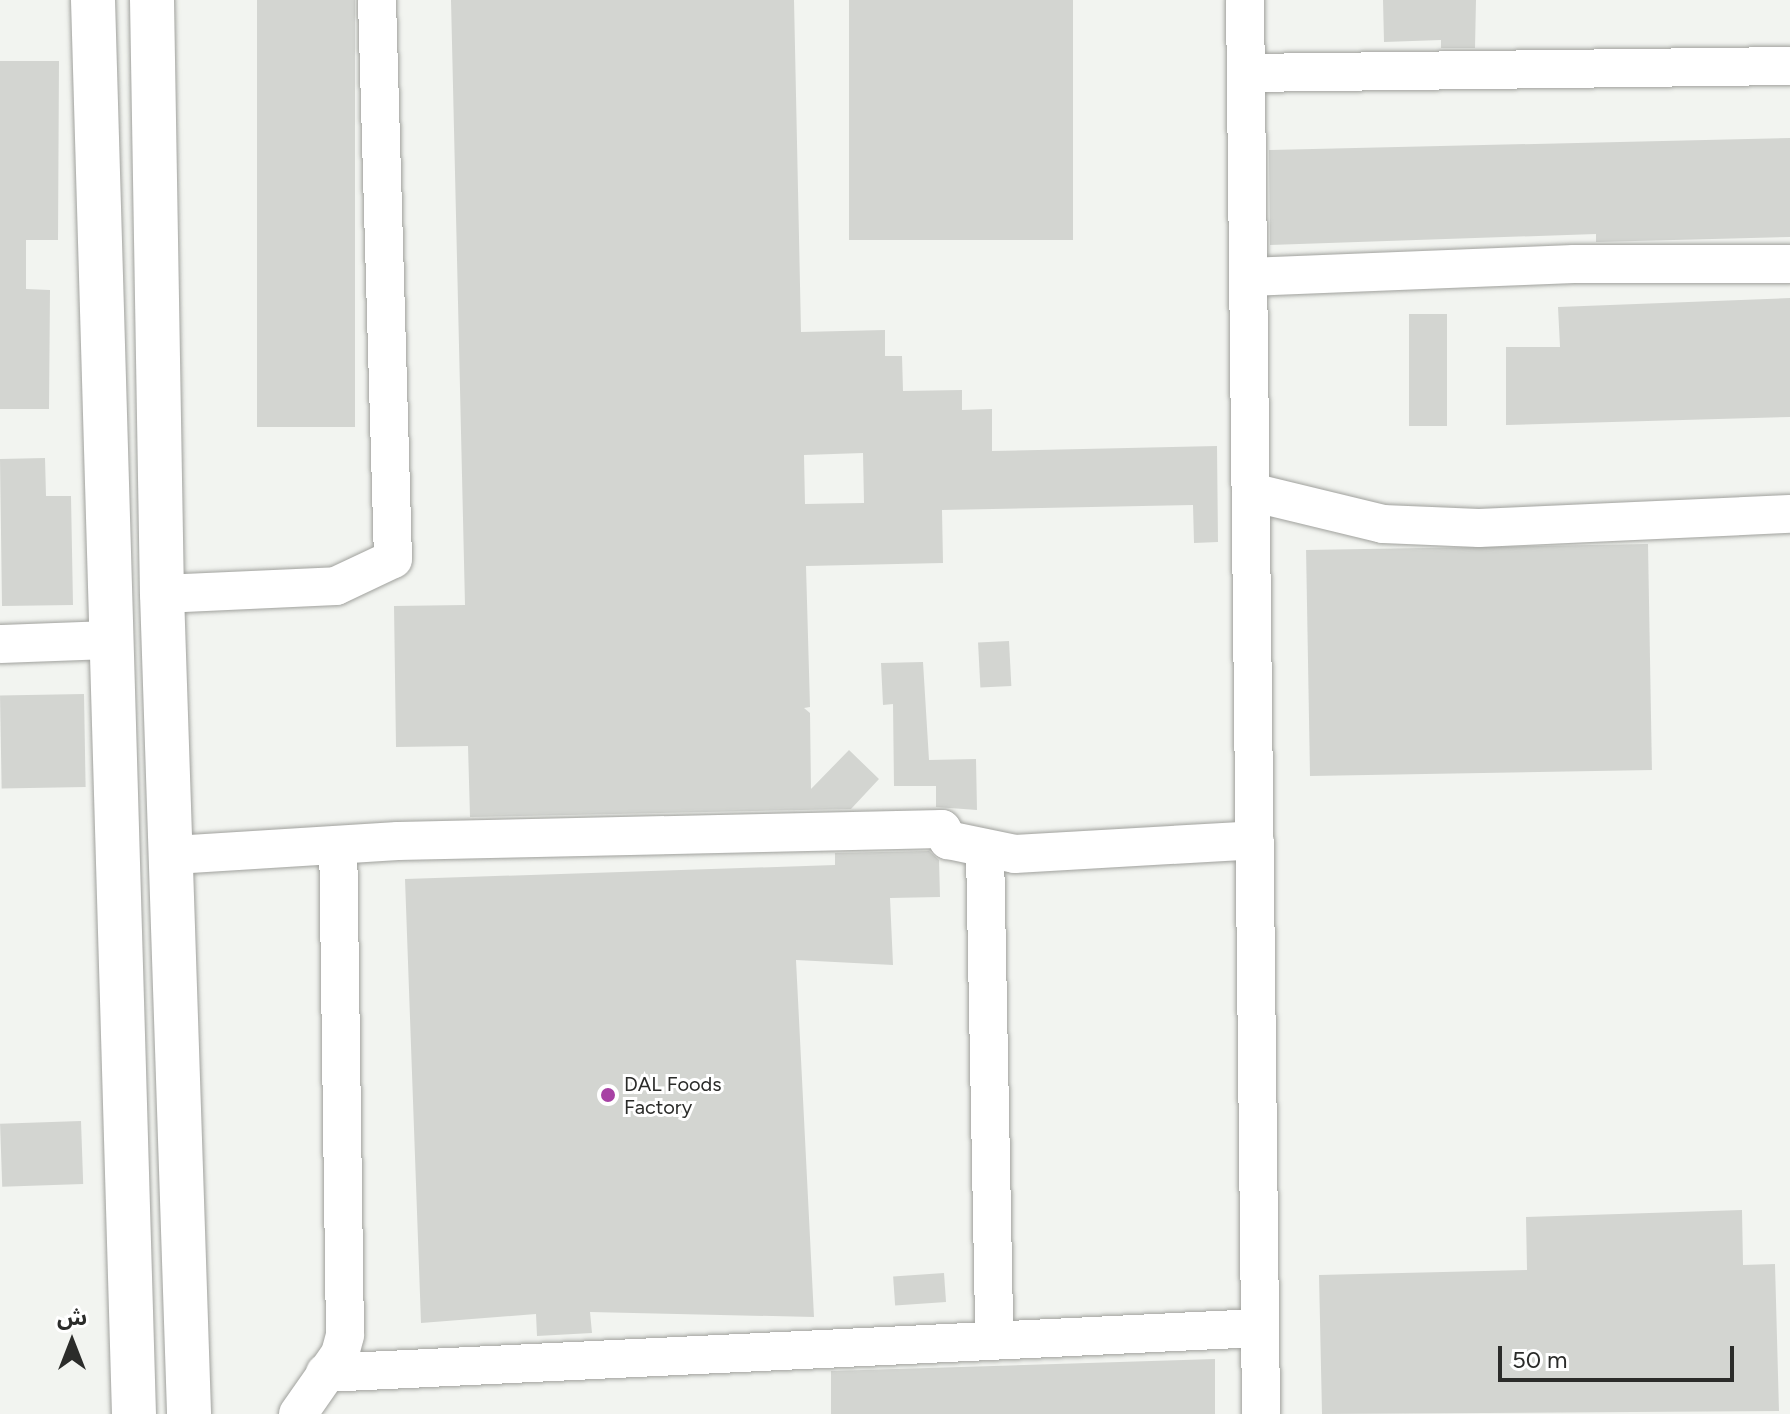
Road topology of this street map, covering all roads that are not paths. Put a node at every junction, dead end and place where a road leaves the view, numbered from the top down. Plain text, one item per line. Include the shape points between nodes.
1 (93, 0) edge
2 (152, 0) edge
3 (377, 0) edge
4 (1245, 0) edge
5 (1790, 66) edge
6 (1246, 73) junction
7 (1790, 264) edge
8 (157, 270) junction
9 (100, 274) junction
10 (1248, 277) junction
11 (1251, 492) junction
12 (1790, 514) edge
13 (162, 594) junction
14 (110, 640) junction
15 (0, 644) edge
16 (1255, 840) junction
17 (338, 845) junction
18 (985, 851) junction
19 (174, 855) junction
20 (1260, 1328) junction
21 (994, 1340) junction
22 (325, 1373) junction
23 (134, 1414) edge
24 (189, 1414) edge
25 (298, 1414) edge
26 (1261, 1414) edge

1 - 9 main road
2 - 8 main road
3 - 13 lane via 393,559 336,586
4 - 6 lane
5 - 6 lane
6 - 10 lane
7 - 10 lane via 1574,264
8 - 9 main road
8 - 13 main road
9 - 14 main road
10 - 11 lane
11 - 12 lane via 1383,524 1479,528
11 - 16 lane
13 - 19 main road
14 - 15 lane
14 - 23 main road
16 - 18 lane
16 - 20 lane
17 - 18 lane via 942,829 948,840
17 - 19 lane
17 - 22 lane via 345,1335
18 - 21 lane
19 - 24 main road
20 - 21 lane
20 - 26 lane
21 - 22 lane
22 - 25 lane

